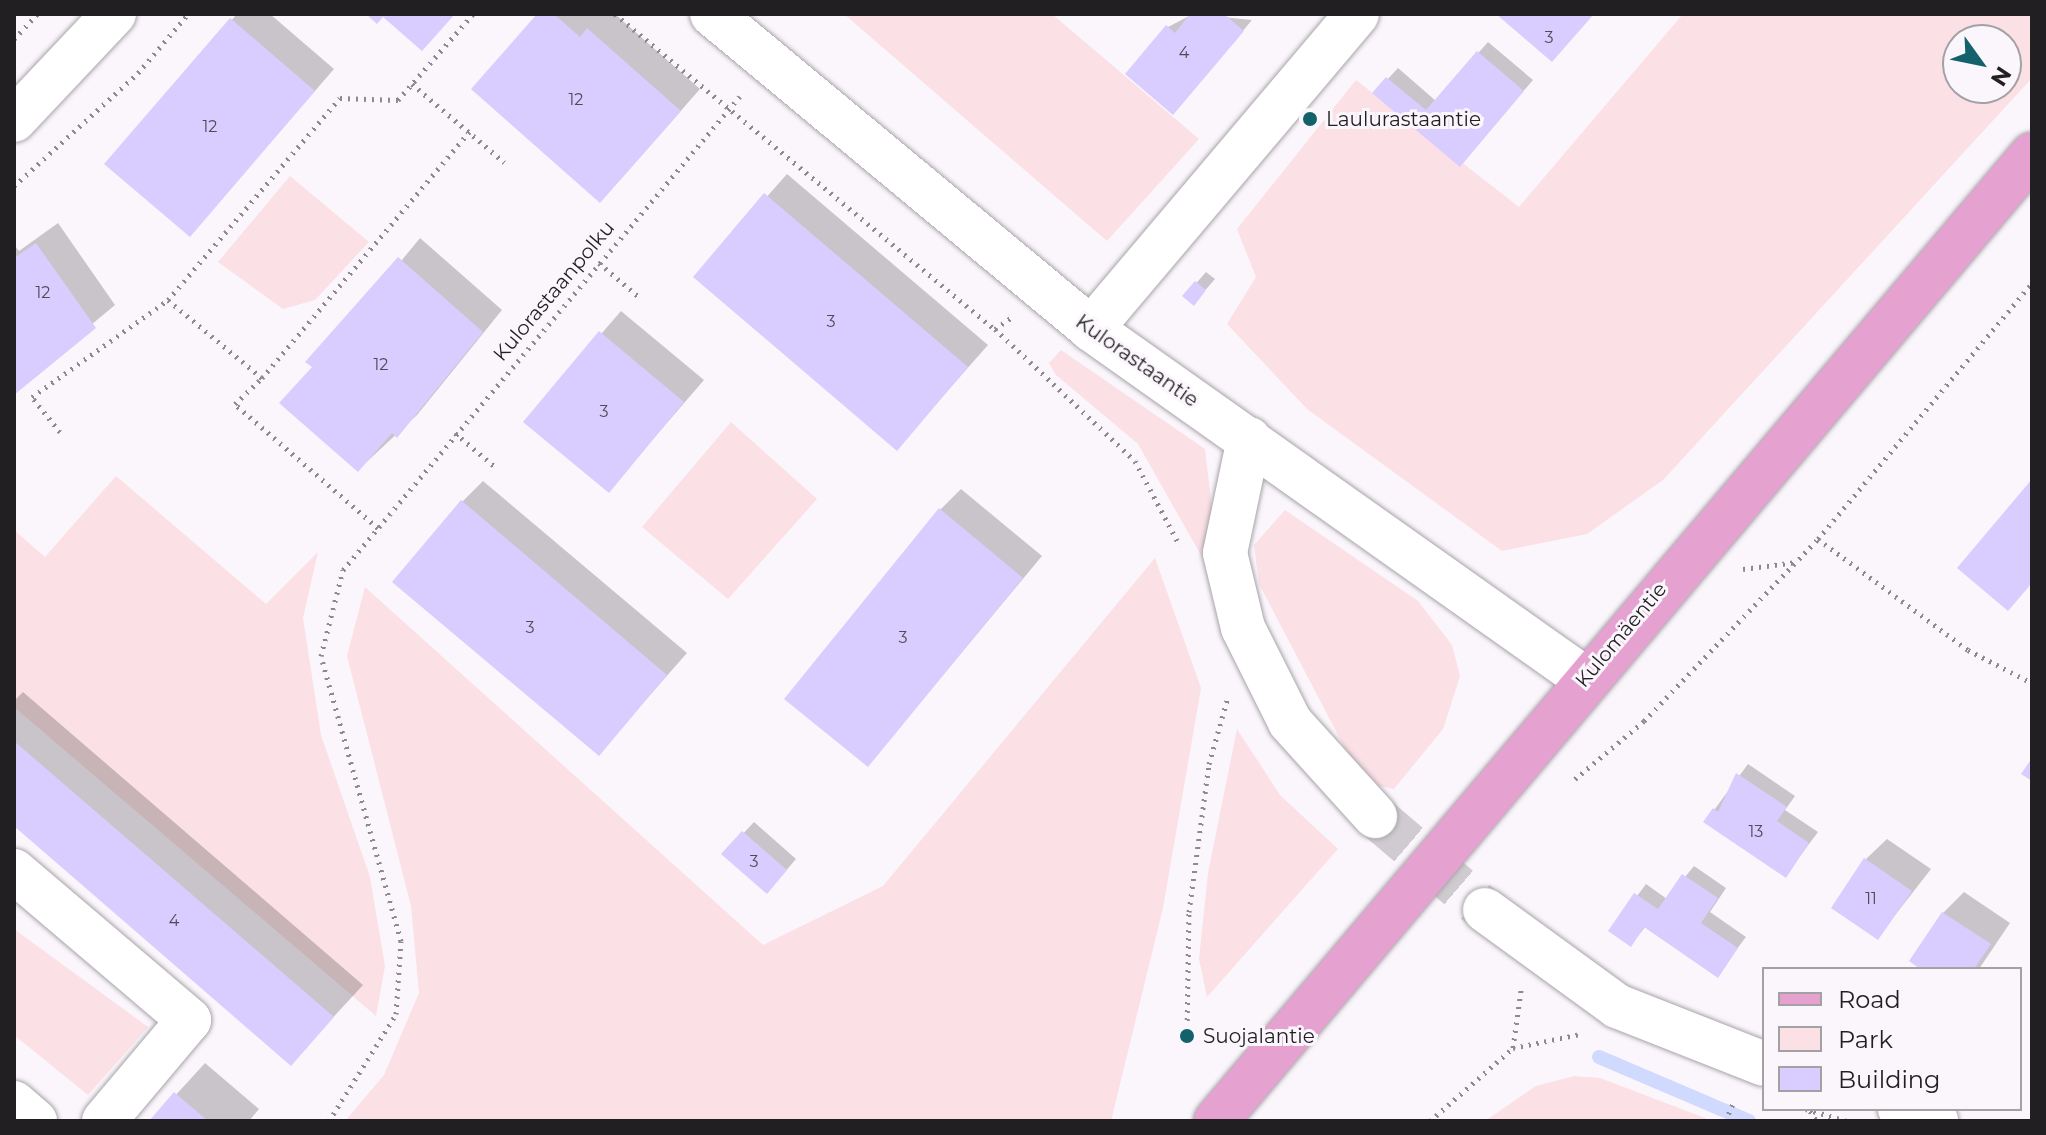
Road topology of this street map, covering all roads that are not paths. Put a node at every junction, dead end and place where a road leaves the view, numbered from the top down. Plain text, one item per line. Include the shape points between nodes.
1 (114, 14) edge
2 (1357, 14) edge
3 (719, 16) edge
4 (14, 120) edge
5 (2032, 155) edge
6 (1091, 329) junction
7 (1249, 439) junction
8 (1584, 678) junction
9 (1375, 816) tunnel mouth
10 (14, 871) edge
11 (1485, 910) tunnel mouth
12 (1762, 1063) edge
13 (14, 1103) edge
14 (1906, 1111) edge
15 (35, 1121) edge
16 (104, 1121) edge
17 (1216, 1121) edge
18 (1936, 1121) edge

1 - 4 street
2 - 6 street
3 - 6 street, Kulorastaantie
5 - 8 main road, Kulomäentie
6 - 7 street, Kulorastaantie
7 - 8 street, Kulorastaantie
7 - 9 street via 1225,553 1243,628 1290,722
8 - 17 main road, Kulomäentie
10 - 16 street via 189,1020
11 - 12 street via 1617,1006
13 - 15 street
14 - 18 street

